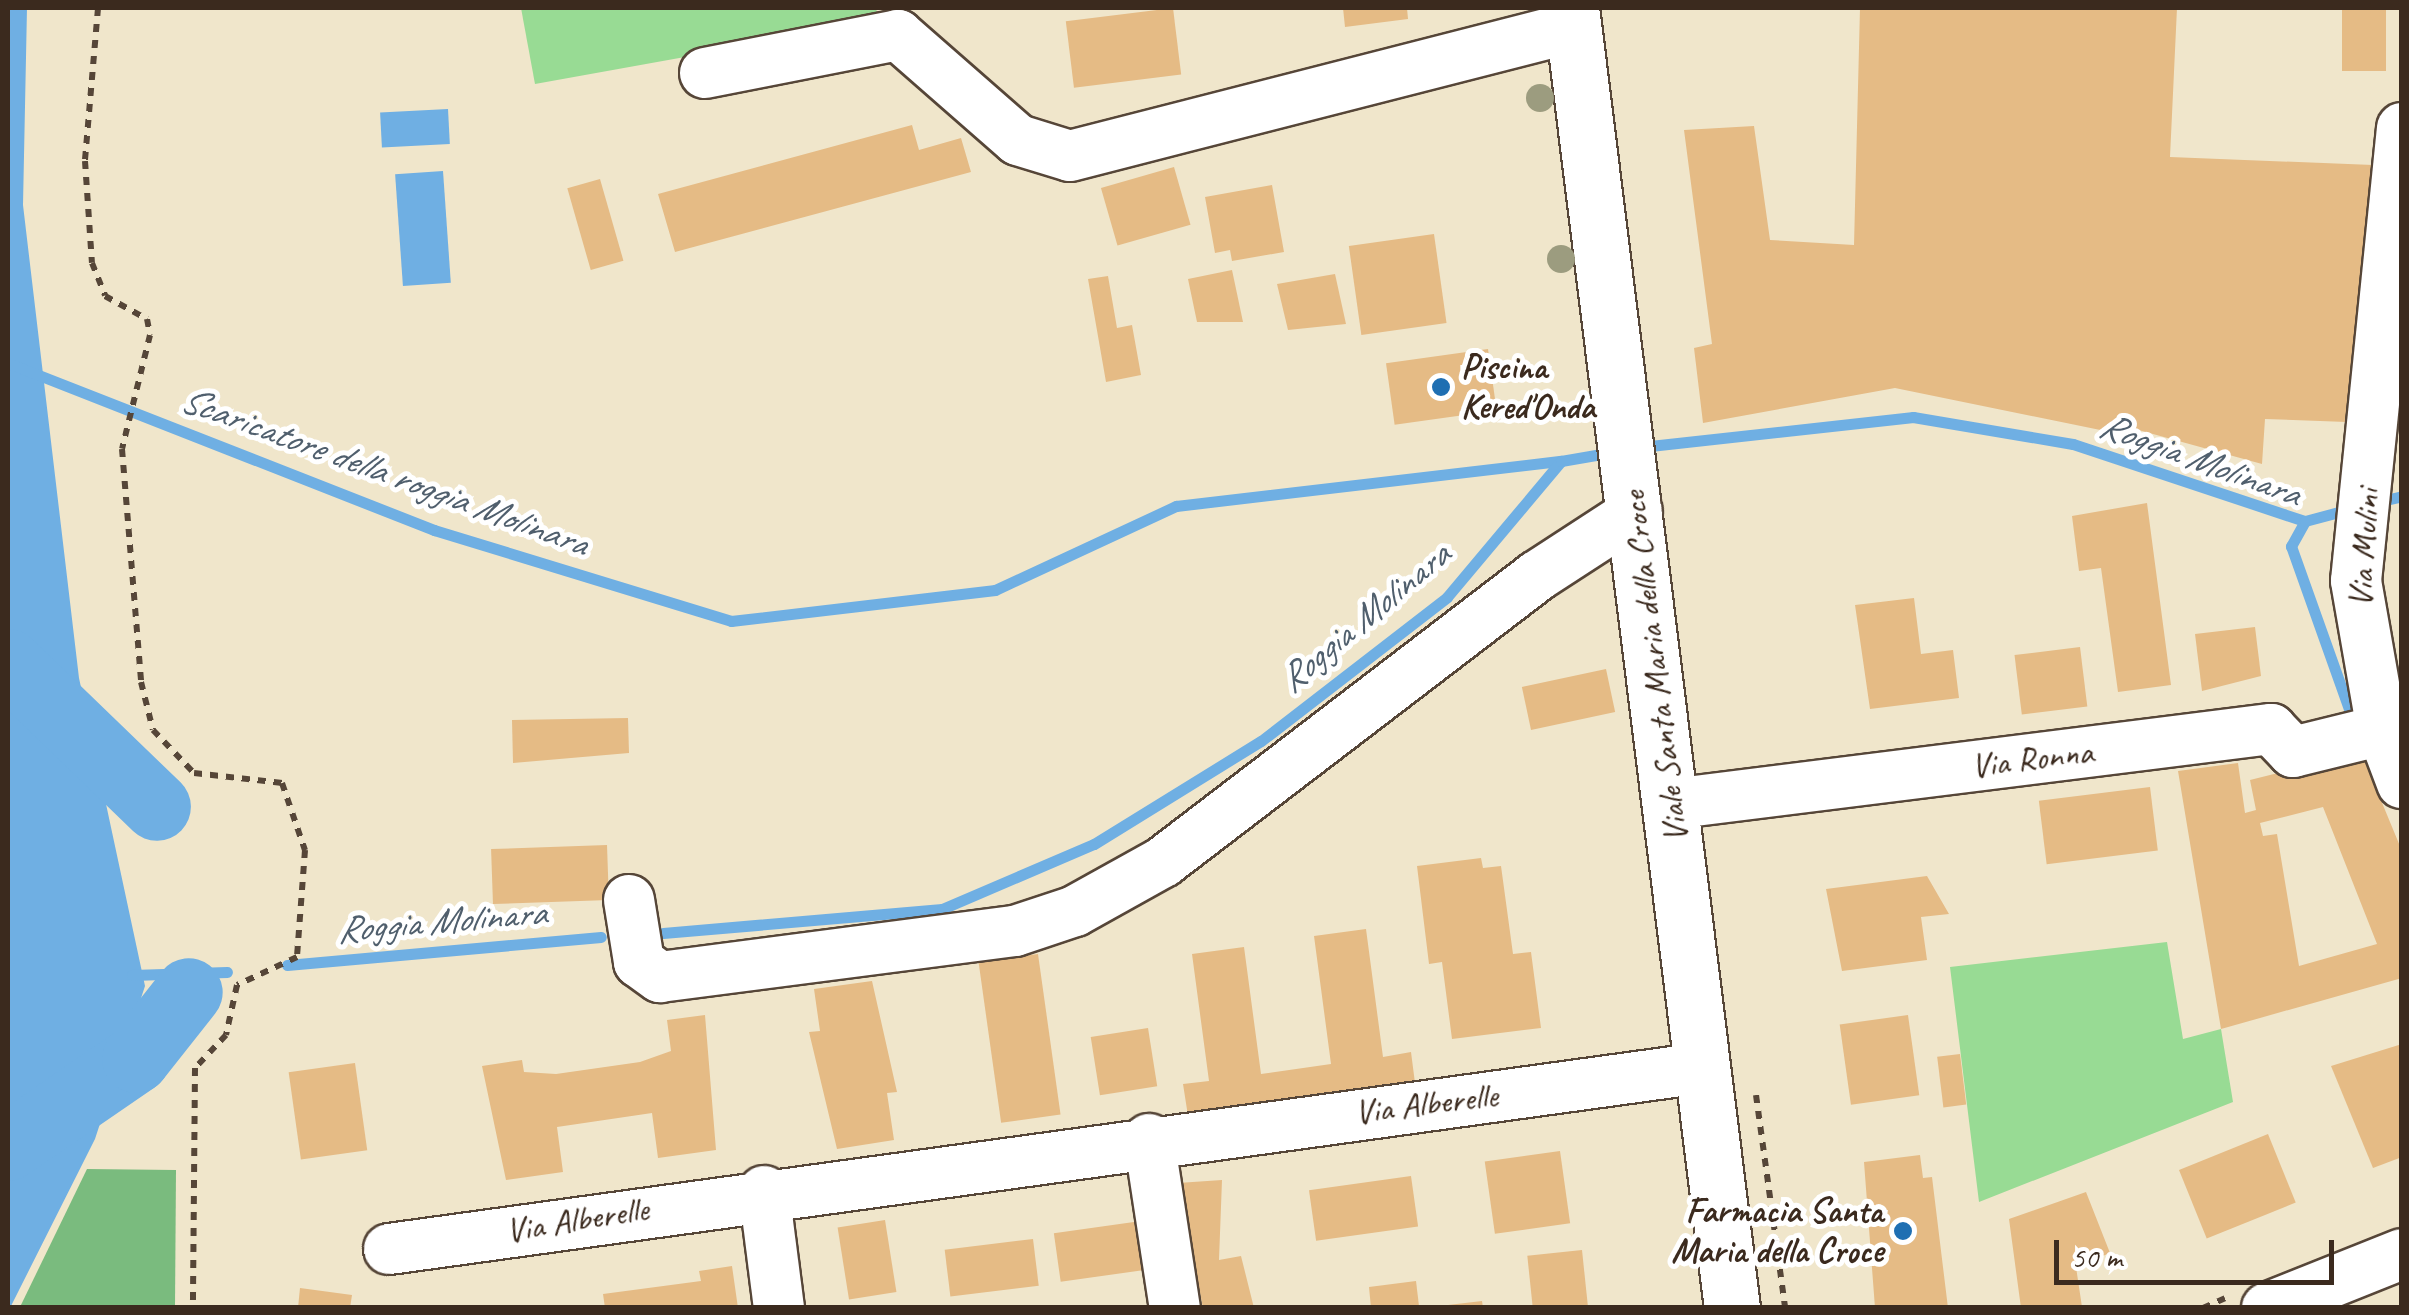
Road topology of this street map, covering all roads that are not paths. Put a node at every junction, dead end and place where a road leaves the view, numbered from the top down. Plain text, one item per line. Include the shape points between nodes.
1 (1572, 17) edge
2 (705, 73) dead end
3 (2402, 128) edge
4 (2389, 406) edge
5 (1632, 470) junction
6 (2382, 730) junction
7 (2402, 783) edge
8 (1670, 804) junction
9 (629, 900) dead end
10 (1702, 1068) junction
11 (1149, 1139) junction
12 (764, 1192) junction
13 (389, 1249) dead end
14 (2402, 1254) edge
15 (778, 1308) edge
16 (1175, 1308) edge
17 (1732, 1308) edge
18 (2268, 1308) edge

1 - 2 street, Viale Santa Maria della Croce via 1070,156 1018,140 898,34
1 - 5 main road, Viale Santa Maria della Croce
3 - 4 street, Via Mulini
4 - 6 street, Via Mulini via 2356,581
5 - 8 main road, Viale Santa Maria della Croce
5 - 9 street via 1536,576 1163,862 1075,910 1015,931 660,976 639,962
6 - 7 street, Via Mulini
6 - 8 street, Via Ronna via 2293,752 2271,730
8 - 10 main road, Viale Santa Maria della Croce
10 - 11 street, Via Alberelle
10 - 17 main road, Viale Santa Maria della Croce
11 - 12 street, Via Alberelle
11 - 16 street
12 - 13 street, Via Alberelle
12 - 15 street
14 - 18 street

